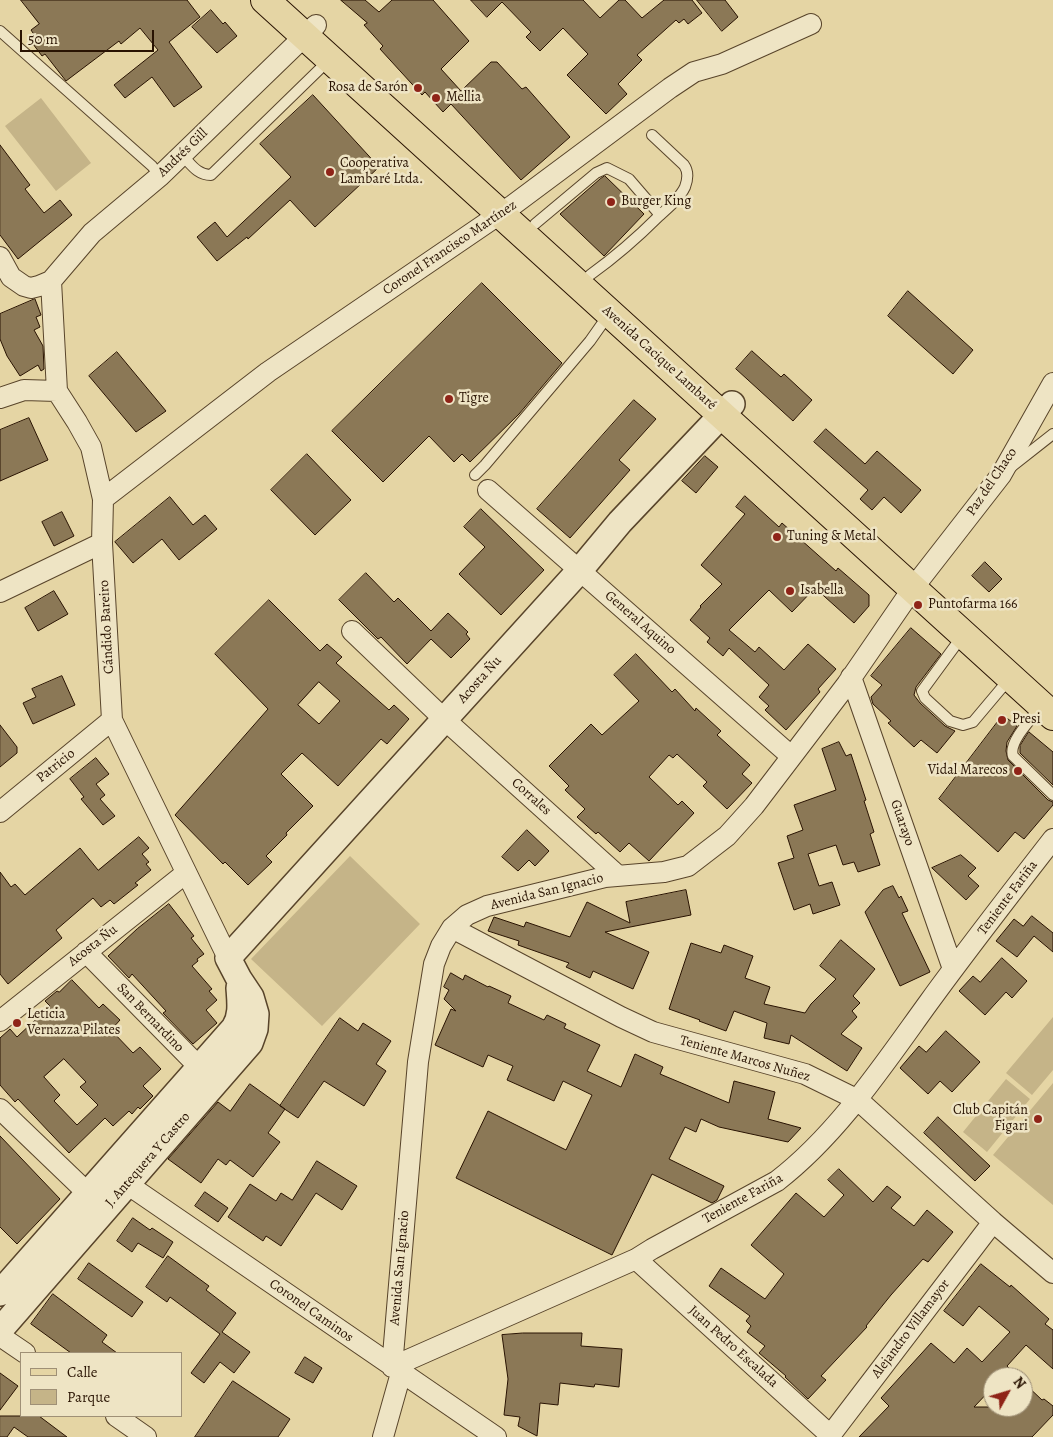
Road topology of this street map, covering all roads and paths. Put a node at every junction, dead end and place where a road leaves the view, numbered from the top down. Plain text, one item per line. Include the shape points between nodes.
1 (265, 0) edge
2 (289, 0) edge
3 (812, 24) dead end
4 (0, 31) edge
5 (311, 31) junction
6 (329, 59) junction
7 (652, 135) dead end
8 (182, 155) junction
9 (160, 176) junction
10 (507, 209) junction
11 (660, 215) junction
12 (535, 224) junction
13 (0, 257) edge
14 (590, 275) junction
15 (51, 281) junction
16 (610, 313) junction
17 (1053, 383) edge
18 (57, 391) junction
19 (0, 398) edge
20 (727, 409) junction
21 (1053, 434) edge
22 (475, 474) dead end
23 (1000, 475) junction
24 (488, 490) dead end
25 (103, 499) junction
26 (102, 543) junction
27 (580, 570) junction
28 (918, 583) junction
29 (0, 592) edge
30 (352, 631) dead end
31 (963, 634) junction
32 (851, 677) junction
33 (1010, 677) junction
34 (1049, 706) edge
35 (444, 719) junction
36 (112, 720) junction
37 (791, 756) junction
38 (1053, 795) edge
39 (0, 812) edge
40 (1053, 839) edge
41 (186, 873) junction
42 (617, 875) junction
43 (452, 928) junction
44 (86, 952) junction
45 (233, 969) junction
46 (953, 969) junction
47 (0, 1021) edge
48 (207, 1076) junction
49 (858, 1100) junction
50 (0, 1109) edge
51 (127, 1184) junction
52 (96, 1202) junction
53 (993, 1222) junction
54 (636, 1259) junction
55 (1053, 1273) edge
56 (0, 1293) edge
57 (0, 1330) edge
58 (0, 1336) edge
59 (24, 1352) edge
60 (396, 1370) junction
61 (117, 1417) edge
62 (829, 1436) edge
63 (146, 1437) edge
64 (383, 1437) edge
65 (496, 1437) edge

1 - 5 main road, Avenida Cacique Lambaré
2 - 5 main road, Avenida Cacique Lambaré
3 - 10 street, Coronel Francisco Martínez via 722,64 694,72
4 - 9 lane
5 - 6 main road, Avenida Cacique Lambaré
5 - 8 street, Andrés Gill
5 - 10 main road, Avenida Cacique Lambaré
6 - 8 lane via 211,175 197,171
6 - 10 main road, Avenida Cacique Lambaré
7 - 11 lane via 688,170 681,193
8 - 9 street, Andrés Gill
9 - 15 street, Andrés Gill via 92,233
10 - 12 main road, Avenida Cacique Lambaré
10 - 16 main road, Avenida Cacique Lambaré
10 - 25 street, Coronel Francisco Martínez via 268,372
11 - 12 lane via 629,180 607,168 596,173
11 - 14 lane via 622,251
12 - 14 main road, Avenida Cacique Lambaré
13 - 15 street via 10,277 24,286 31,288
14 - 20 main road, Avenida Cacique Lambaré
15 - 18 street, Cándido Bareiro
16 - 20 main road, Avenida Cacique Lambaré
16 - 22 lane via 590,341
17 - 23 street, Paz del Chaco
18 - 19 street via 24,390
18 - 25 street, Cándido Bareiro via 91,447
20 - 27 street, Acosta Ñu via 620,522
20 - 28 main road, Avenida Cacique Lambaré
21 - 23 lane
23 - 28 street, Paz del Chaco
24 - 27 street, General Aquino
25 - 26 street, Cándido Bareiro
26 - 29 street
26 - 36 street, Cándido Bareiro
27 - 35 street, Acosta Ñu
27 - 37 street, General Aquino
28 - 31 main road, Avenida Cacique Lambaré
28 - 32 street, Avenida San Ignacio
28 - 34 main road, Avenida Cacique Lambaré
30 - 35 street, Corrales
31 - 33 main road, Avenida Cacique Lambaré
31 - 33 lane via 922,691 931,704 950,721 963,726 973,722
32 - 37 street, Avenida San Ignacio
32 - 46 street, Guarayo
33 - 34 main road, Avenida Cacique Lambaré
34 - 38 lane via 1013,743 1012,751
35 - 42 street, Corrales
35 - 45 street, Acosta Ñu
36 - 39 street, Patricio
36 - 41 street, Cándido Bareiro
37 - 42 street, Avenida San Ignacio via 727,836 688,866 664,872
40 - 46 street, Teniente Fariña
41 - 44 street, Acosta Ñu
41 - 45 street, Cándido Bareiro
42 - 43 street, Avenida San Ignacio via 487,906 467,915
43 - 49 street, Teniente Marcos Nuñez via 653,1032 805,1074
43 - 60 street, Avenida San Ignacio via 434,964 418,1062
44 - 47 street, Acosta Ñu
44 - 48 street, San Bernardino
45 - 48 street, J. Antequera Y Castro via 251,997 256,1014 255,1029 250,1043
46 - 49 street, Teniente Fariña
48 - 51 street, J. Antequera Y Castro
48 - 52 street, J. Antequera Y Castro
49 - 53 street, Teniente Marcos Nuñez
49 - 54 street, Teniente Fariña via 778,1181
50 - 52 street
51 - 52 street, J. Antequera Y Castro
51 - 60 street, Coronel Caminos
52 - 56 street, J. Antequera Y Castro
52 - 57 street, J. Antequera Y Castro
53 - 55 street, Teniente Marcos Nuñez
53 - 62 street, Alejandro Villamayor
54 - 60 street, Teniente Fariña
54 - 62 street, Juan Pedro Escalada
58 - 59 street
60 - 64 street, Avenida San Ignacio
60 - 65 street, Coronel Caminos
61 - 63 street

